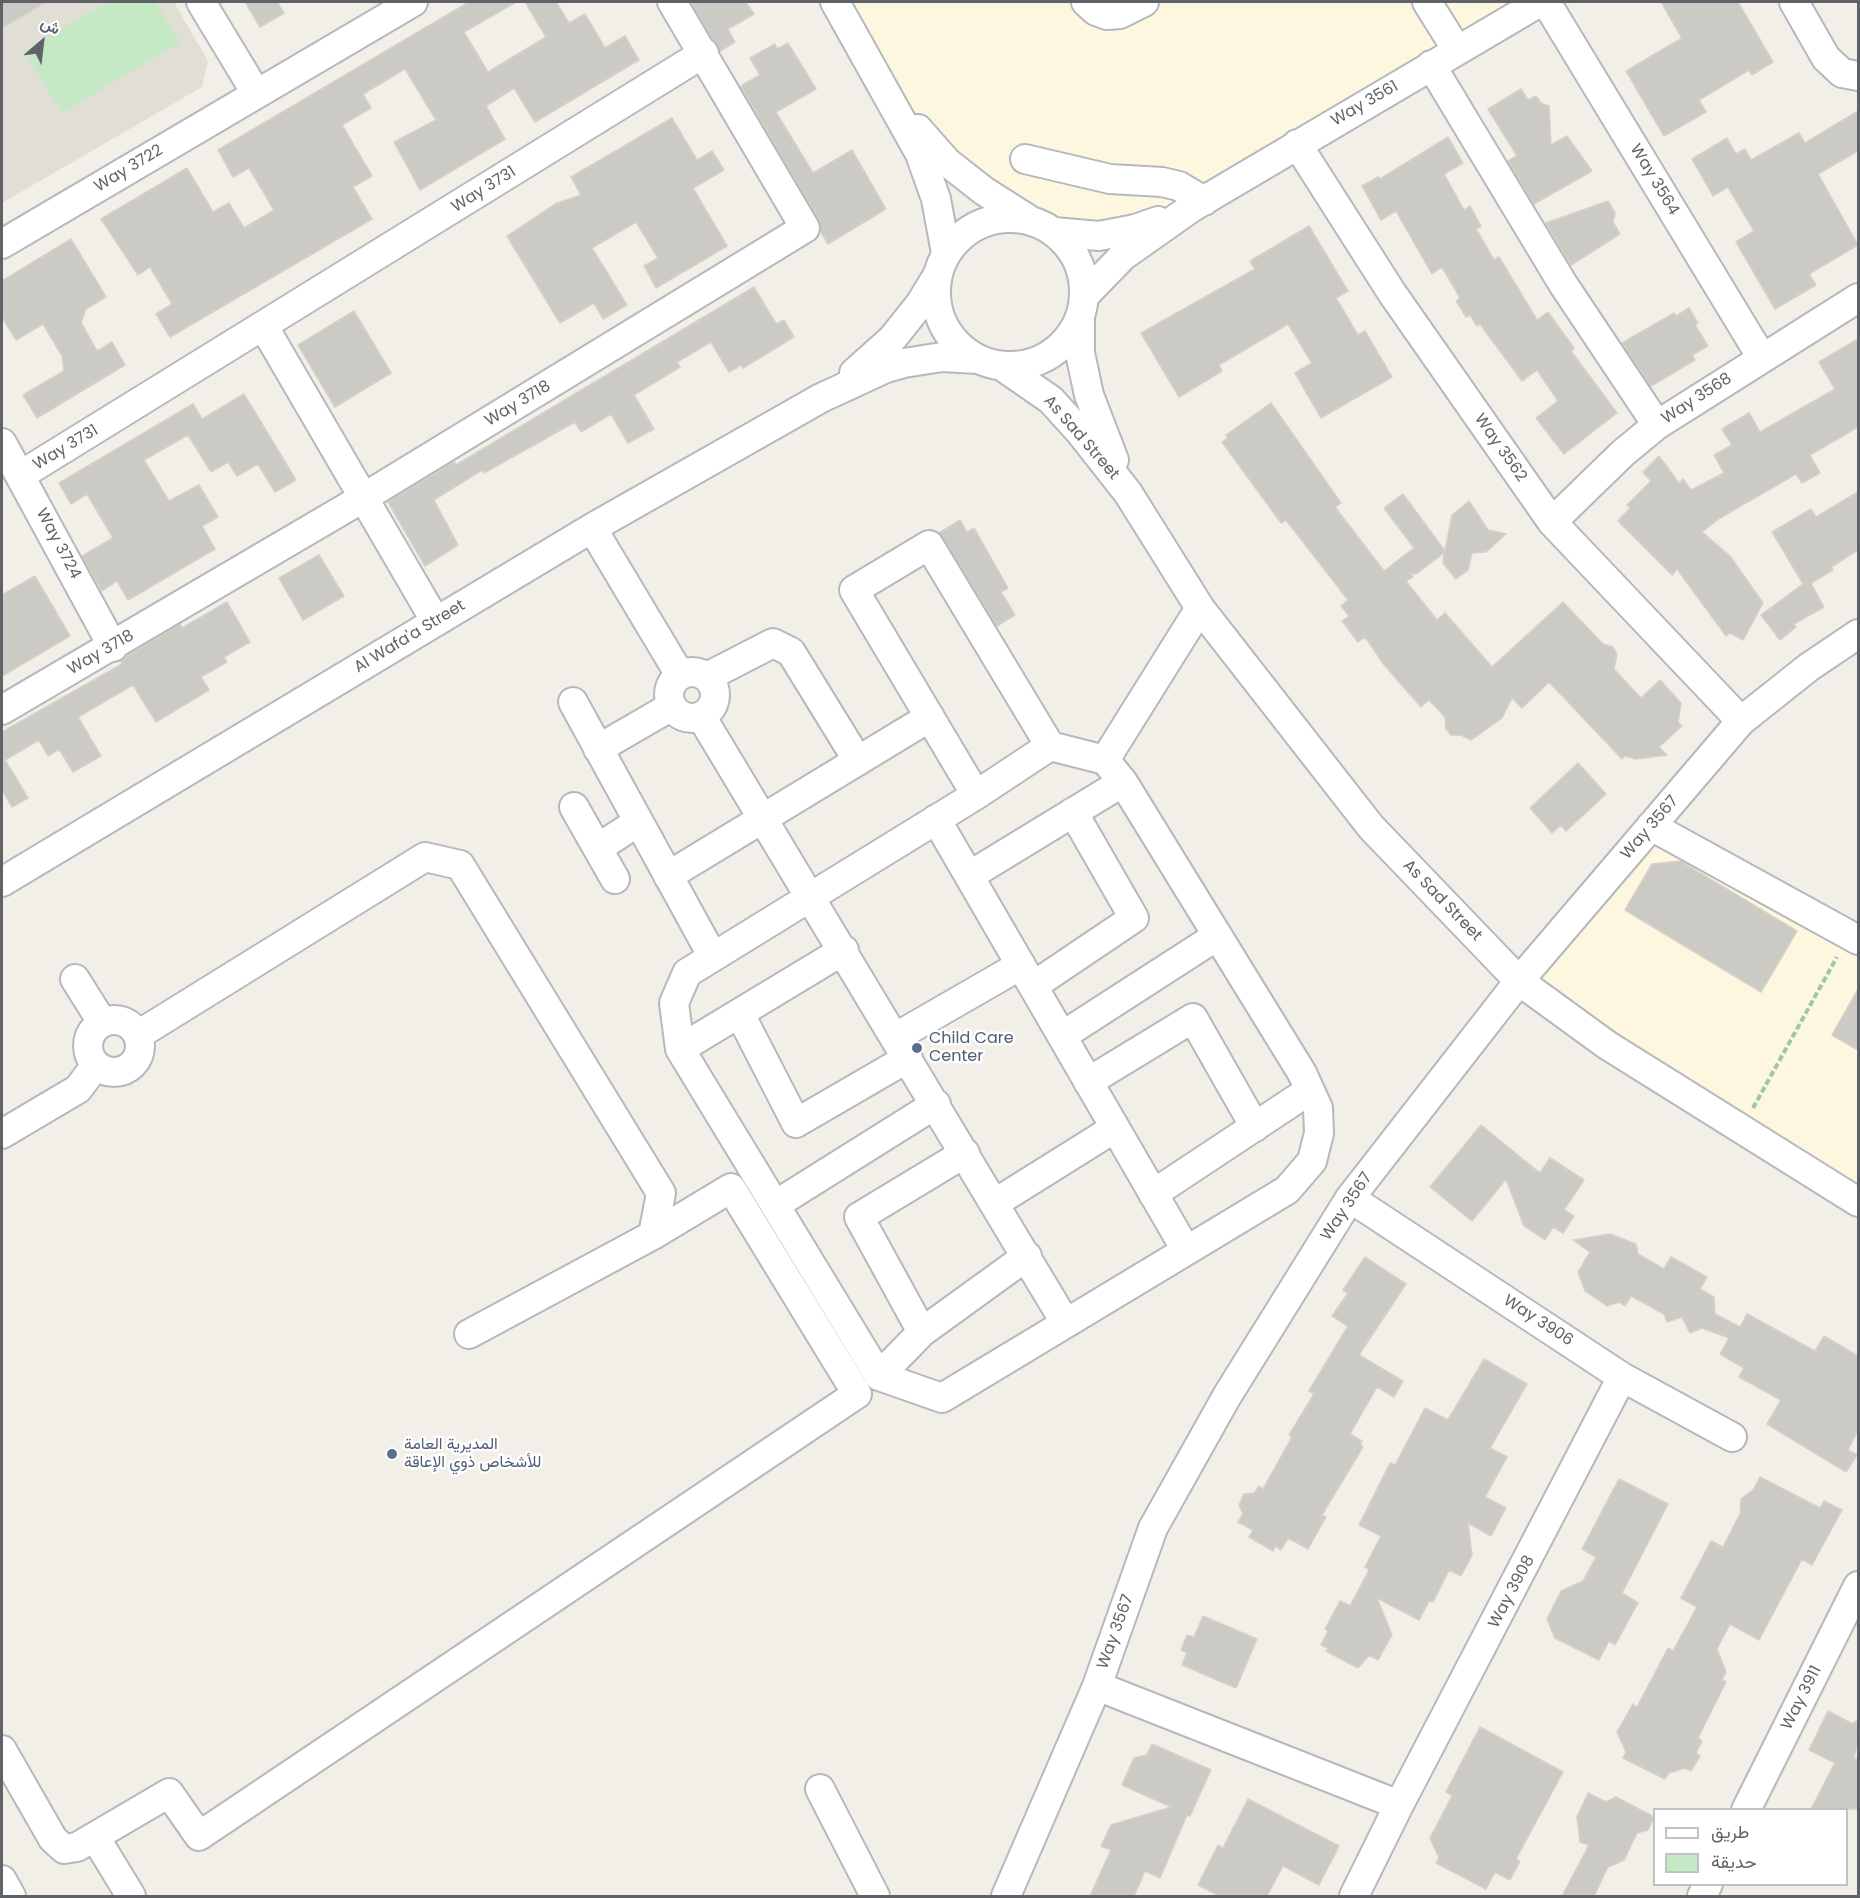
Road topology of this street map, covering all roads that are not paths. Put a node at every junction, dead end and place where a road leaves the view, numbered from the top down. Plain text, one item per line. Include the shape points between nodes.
1 (201, 2) edge
2 (413, 2) edge
3 (672, 2) edge
4 (835, 2) edge
5 (1086, 2) edge
6 (1144, 2) edge
7 (1427, 2) edge
8 (1540, 2) edge
9 (1546, 2) edge
10 (1794, 2) edge
11 (1457, 50) junction
12 (704, 53) junction
13 (1431, 65) junction
14 (1858, 76) edge
15 (887, 90) junction
16 (256, 93) junction
17 (1297, 144) junction
18 (1025, 159) dead end
19 (1197, 205) junction
20 (1043, 226) junction
21 (2, 244) edge
22 (942, 265) junction
23 (1858, 298) edge
24 (1082, 307) junction
25 (264, 327) junction
26 (1762, 357) junction
27 (990, 363) junction
28 (821, 398) junction
29 (1657, 425) junction
30 (2, 443) edge
31 (21, 475) junction
32 (1128, 493) junction
33 (363, 498) junction
34 (1552, 522) junction
35 (592, 528) junction
36 (1200, 608) junction
37 (436, 622) junction
38 (113, 647) junction
39 (1851, 648) edge
40 (693, 676) junction
41 (573, 702) dead end
42 (672, 706) junction
43 (2, 710) edge
44 (701, 716) junction
45 (930, 717) junction
46 (1741, 721) junction
47 (1050, 746) junction
48 (598, 749) junction
49 (1105, 760) junction
50 (858, 761) junction
51 (1123, 782) junction
52 (976, 795) junction
53 (574, 807) dead end
54 (1073, 812) junction
55 (764, 816) junction
56 (936, 819) junction
57 (638, 822) junction
58 (1651, 826) junction
59 (598, 848) junction
60 (668, 876) junction
61 (969, 876) junction
62 (615, 879) dead end
63 (2, 882) edge
64 (811, 895) junction
65 (1217, 936) junction
66 (1854, 937) edge
67 (844, 950) junction
68 (713, 957) junction
69 (1027, 976) junction
70 (75, 978) dead end
71 (1519, 981) junction
72 (740, 1014) junction
73 (102, 1022) junction
74 (138, 1035) junction
75 (1062, 1036) junction
76 (902, 1048) junction
77 (680, 1049) junction
78 (96, 1065) junction
79 (1088, 1082) junction
80 (1310, 1090) junction
81 (936, 1104) junction
82 (1255, 1127) junction
83 (1115, 1128) junction
84 (2, 1134) edge
85 (965, 1153) junction
86 (1153, 1194) junction
87 (1350, 1198) junction
88 (995, 1203) junction
89 (1858, 1203) edge
90 (775, 1205) junction
91 (653, 1235) junction
92 (1186, 1250) junction
93 (1027, 1256) junction
94 (1065, 1322) junction
95 (922, 1332) junction
96 (469, 1334) dead end
97 (879, 1376) junction
98 (1622, 1377) junction
99 (1732, 1437) dead end
100 (1858, 1586) edge
101 (1097, 1686) junction
102 (2, 1750) edge
103 (820, 1789) dead end
104 (1399, 1805) junction
105 (1747, 1808) edge
106 (95, 1837) junction
107 (2, 1880) edge
108 (11, 1896) edge
109 (131, 1896) edge
110 (875, 1896) edge
111 (1006, 1896) edge
112 (1354, 1896) edge

1 - 16 street
2 - 16 street, Way 3722
3 - 12 street, Way 3718
4 - 15 street
5 - 6 street via 1107,15 1120,14
7 - 11 street
8 - 11 street, Way 3561
9 - 26 street, Way 3564
10 - 14 street via 1826,58 1842,73
11 - 13 street, Way 3561
12 - 25 street, Way 3731
12 - 33 street, Way 3718 via 805,228
13 - 17 street, Way 3561
13 - 29 street via 1563,284
15 - 20 street via 947,162 1007,208
15 - 22 street via 920,154 936,199
16 - 21 street, Way 3722
17 - 19 street, Way 3561
17 - 34 street, Way 3562 via 1392,293
18 - 19 street via 1110,179 1179,186
19 - 20 street, Way 3561 via 1135,230 1114,234 1083,236
19 - 24 street, Way 3561 via 1123,256
20 - 22 street via 1008,218 984,222 962,235
20 - 24 street via 1071,249 1082,271
22 - 27 street via 936,301 943,325 958,345
22 - 28 street, Al Wafa'a Street via 920,304 892,339
23 - 26 street, Way 3568
24 - 27 street via 1068,340 1049,356 1027,365
24 - 32 street, As Sad Street via 1079,345 1089,395
25 - 31 street, Way 3731
25 - 33 street
26 - 29 street, Way 3568
27 - 28 street, Al Wafa'a Street via 942,357 904,363
27 - 32 street, As Sad Street via 1051,400
28 - 35 street, Al Wafa'a Street
29 - 34 street, Way 3568
30 - 31 street, Way 3724
31 - 38 street, Way 3724
32 - 36 street, As Sad Street
33 - 37 street
33 - 38 street, Way 3718
34 - 46 street, Way 3562
35 - 37 street, Al Wafa'a Street
35 - 40 street
36 - 49 street
36 - 71 street, As Sad Street via 1371,827
37 - 63 street, Al Wafa'a Street
38 - 43 street, Way 3718
39 - 46 street, Way 3567 via 1809,667
40 - 42 street via 671,683
40 - 44 street via 715,693 714,703
40 - 50 street via 773,643 791,652
41 - 48 street
42 - 44 street via 690,718
42 - 48 street
44 - 55 street
45 - 47 street via 854,590 929,545
45 - 50 street
45 - 52 street
46 - 58 street, Way 3567
47 - 49 street
47 - 52 street
48 - 57 street
49 - 51 street
50 - 55 street
51 - 54 street
51 - 65 street
52 - 56 street
53 - 59 street
54 - 61 street
54 - 69 street via 1134,918
55 - 60 street
55 - 64 street
56 - 61 street
56 - 64 street
57 - 59 street
57 - 60 street
58 - 66 street
58 - 71 street, Way 3567
59 - 62 street
60 - 68 street
61 - 69 street
64 - 67 street
64 - 68 street
65 - 75 street
65 - 80 street
67 - 72 street
67 - 76 street
68 - 77 street via 687,973 674,1003
69 - 75 street
69 - 76 street
70 - 73 street
71 - 87 street, Way 3567
71 - 89 street, As Sad Street via 1607,1045
72 - 76 street via 796,1123
72 - 77 street
73 - 74 street via 119,1020 134,1028
73 - 78 street via 88,1042
74 - 78 street via 140,1050 133,1064 119,1072
74 - 91 street via 425,857 460,865 661,1193
75 - 79 street
76 - 81 street
77 - 90 street
78 - 84 street via 78,1089
79 - 82 street via 1193,1018
79 - 83 street
80 - 82 street
80 - 92 street via 1318,1108 1319,1133 1312,1161 1287,1190
81 - 85 street
81 - 90 street
82 - 86 street
83 - 86 street
83 - 88 street
85 - 88 street
85 - 95 street via 859,1218
86 - 92 street
87 - 98 street, Way 3906
87 - 101 street, Way 3567 via 1227,1396 1153,1528
88 - 93 street
90 - 97 street
91 - 96 street
91 - 106 street via 731,1188 857,1394 199,1836 169,1793
92 - 94 street
93 - 94 street
93 - 95 street
94 - 97 street via 942,1398
95 - 97 street
98 - 99 street, Way 3906
98 - 104 street, Way 3908
100 - 105 street, Way 3911
101 - 104 street
101 - 111 street, Way 3567
102 - 106 street via 53,1839 64,1849
103 - 110 street
104 - 112 street, Way 3908
106 - 109 street
107 - 108 street

